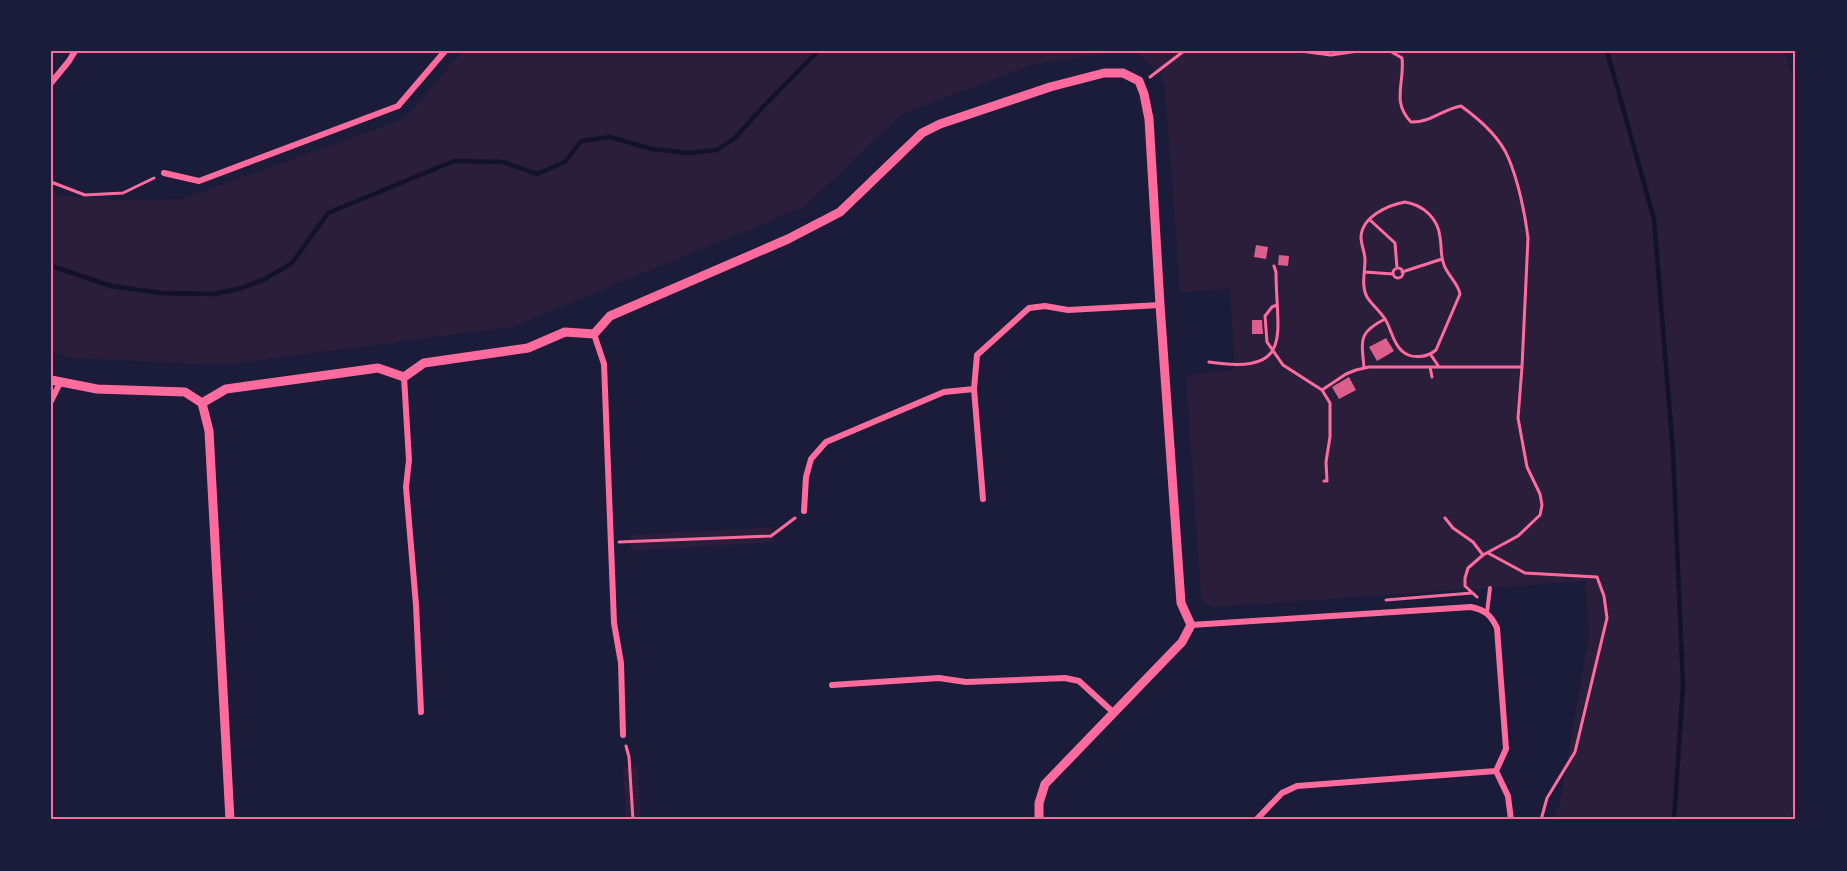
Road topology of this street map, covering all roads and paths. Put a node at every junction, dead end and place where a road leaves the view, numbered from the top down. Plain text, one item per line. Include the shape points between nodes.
1 (75, 51) edge
2 (445, 51) edge
3 (1184, 51) edge
4 (1300, 51) edge
5 (1358, 51) edge
6 (1390, 51) edge
7 (1138, 81) junction
8 (51, 83) edge
9 (164, 173) joint
10 (51, 182) edge
11 (1370, 220) junction
12 (1442, 259) junction
13 (1274, 266) dead end
14 (1397, 268) junction
15 (1365, 272) junction
16 (1402, 272) junction
17 (1393, 274) junction
18 (1160, 305) junction
19 (1277, 305) junction
20 (1385, 319) junction
21 (594, 334) junction
22 (1274, 351) junction
23 (1431, 355) junction
24 (1209, 362) dead end
25 (1430, 367) junction
26 (1438, 367) junction
27 (1522, 367) junction
28 (1364, 368) junction
29 (404, 377) junction
30 (1432, 377) dead end
31 (55, 381) edge
32 (974, 389) junction
33 (1322, 390) junction
34 (51, 401) edge
35 (202, 403) junction
36 (1324, 481) dead end
37 (983, 499) dead end
38 (804, 511) joint
39 (1445, 518) dead end
40 (611, 541) junction
41 (1488, 553) junction
42 (1483, 555) junction
43 (1490, 588) dead end
44 (1484, 611) junction
45 (1191, 625) junction
46 (832, 685) dead end
47 (421, 712) dead end
48 (1113, 713) junction
49 (623, 735) joint
50 (1496, 771) junction
51 (230, 820) edge
52 (633, 820) edge
53 (1039, 820) edge
54 (1256, 820) edge
55 (1511, 820) edge
56 (1541, 820) edge

1 - 8 street
2 - 9 street via 398,106 199,181
3 - 7 path
4 - 5 path via 1331,55
6 - 27 path via 1402,58 1399,89 1404,115 1421,123 1461,106 1490,130 1508,156 1526,217 1528,238
7 - 18 street via 1149,118
7 - 21 street via 1123,73 1104,73 940,124 922,133 840,212 788,239 610,316
9 - 10 path via 123,193 85,195
11 - 12 path via 1394,204 1405,202 1425,209 1440,234
11 - 14 path via 1395,243
11 - 15 path via 1361,239
12 - 16 path
12 - 23 path via 1459,290 1459,298 1444,336
13 - 19 path
14 - 16 path
14 - 17 path
15 - 17 path
15 - 20 path via 1366,296
16 - 17 path via 1398,279
18 - 32 street via 1029,308 977,355
18 - 45 street via 1181,603
19 - 22 path via 1279,332
19 - 22 path via 1265,316 1265,335
20 - 23 path via 1403,352 1411,356
20 - 28 path via 1364,335
21 - 29 street via 566,332 528,348 424,363
21 - 40 street via 604,364
22 - 24 path via 1241,365
22 - 33 path via 1283,365
23 - 26 path
25 - 26 path
25 - 28 path
25 - 30 path
26 - 27 path
27 - 41 path via 1520,436 1542,505 1540,515 1518,536
28 - 33 path via 1346,374
29 - 35 street via 378,368 226,389
29 - 47 street via 410,460 406,487
31 - 34 street
31 - 35 street via 97,389 185,392
32 - 37 street
32 - 38 street via 945,392 826,442 812,459
33 - 36 path via 1330,403
35 - 51 street via 209,431
38 - 40 path via 771,536
39 - 42 path
40 - 49 street
41 - 42 path
41 - 56 path via 1525,573 1597,576 1604,596 1607,618 1575,752 1547,798
42 - 44 path via 1468,568 1465,578 1466,586 1477,596
43 - 44 lane
44 - 45 street via 1471,608
44 - 50 street via 1497,628 1506,749
45 - 48 street via 1182,642
46 - 48 street via 939,678 966,682 1065,678 1079,681
48 - 53 street via 1045,784
49 - 52 path via 629,757
50 - 54 street via 1297,786 1282,793
50 - 55 street via 1508,796

